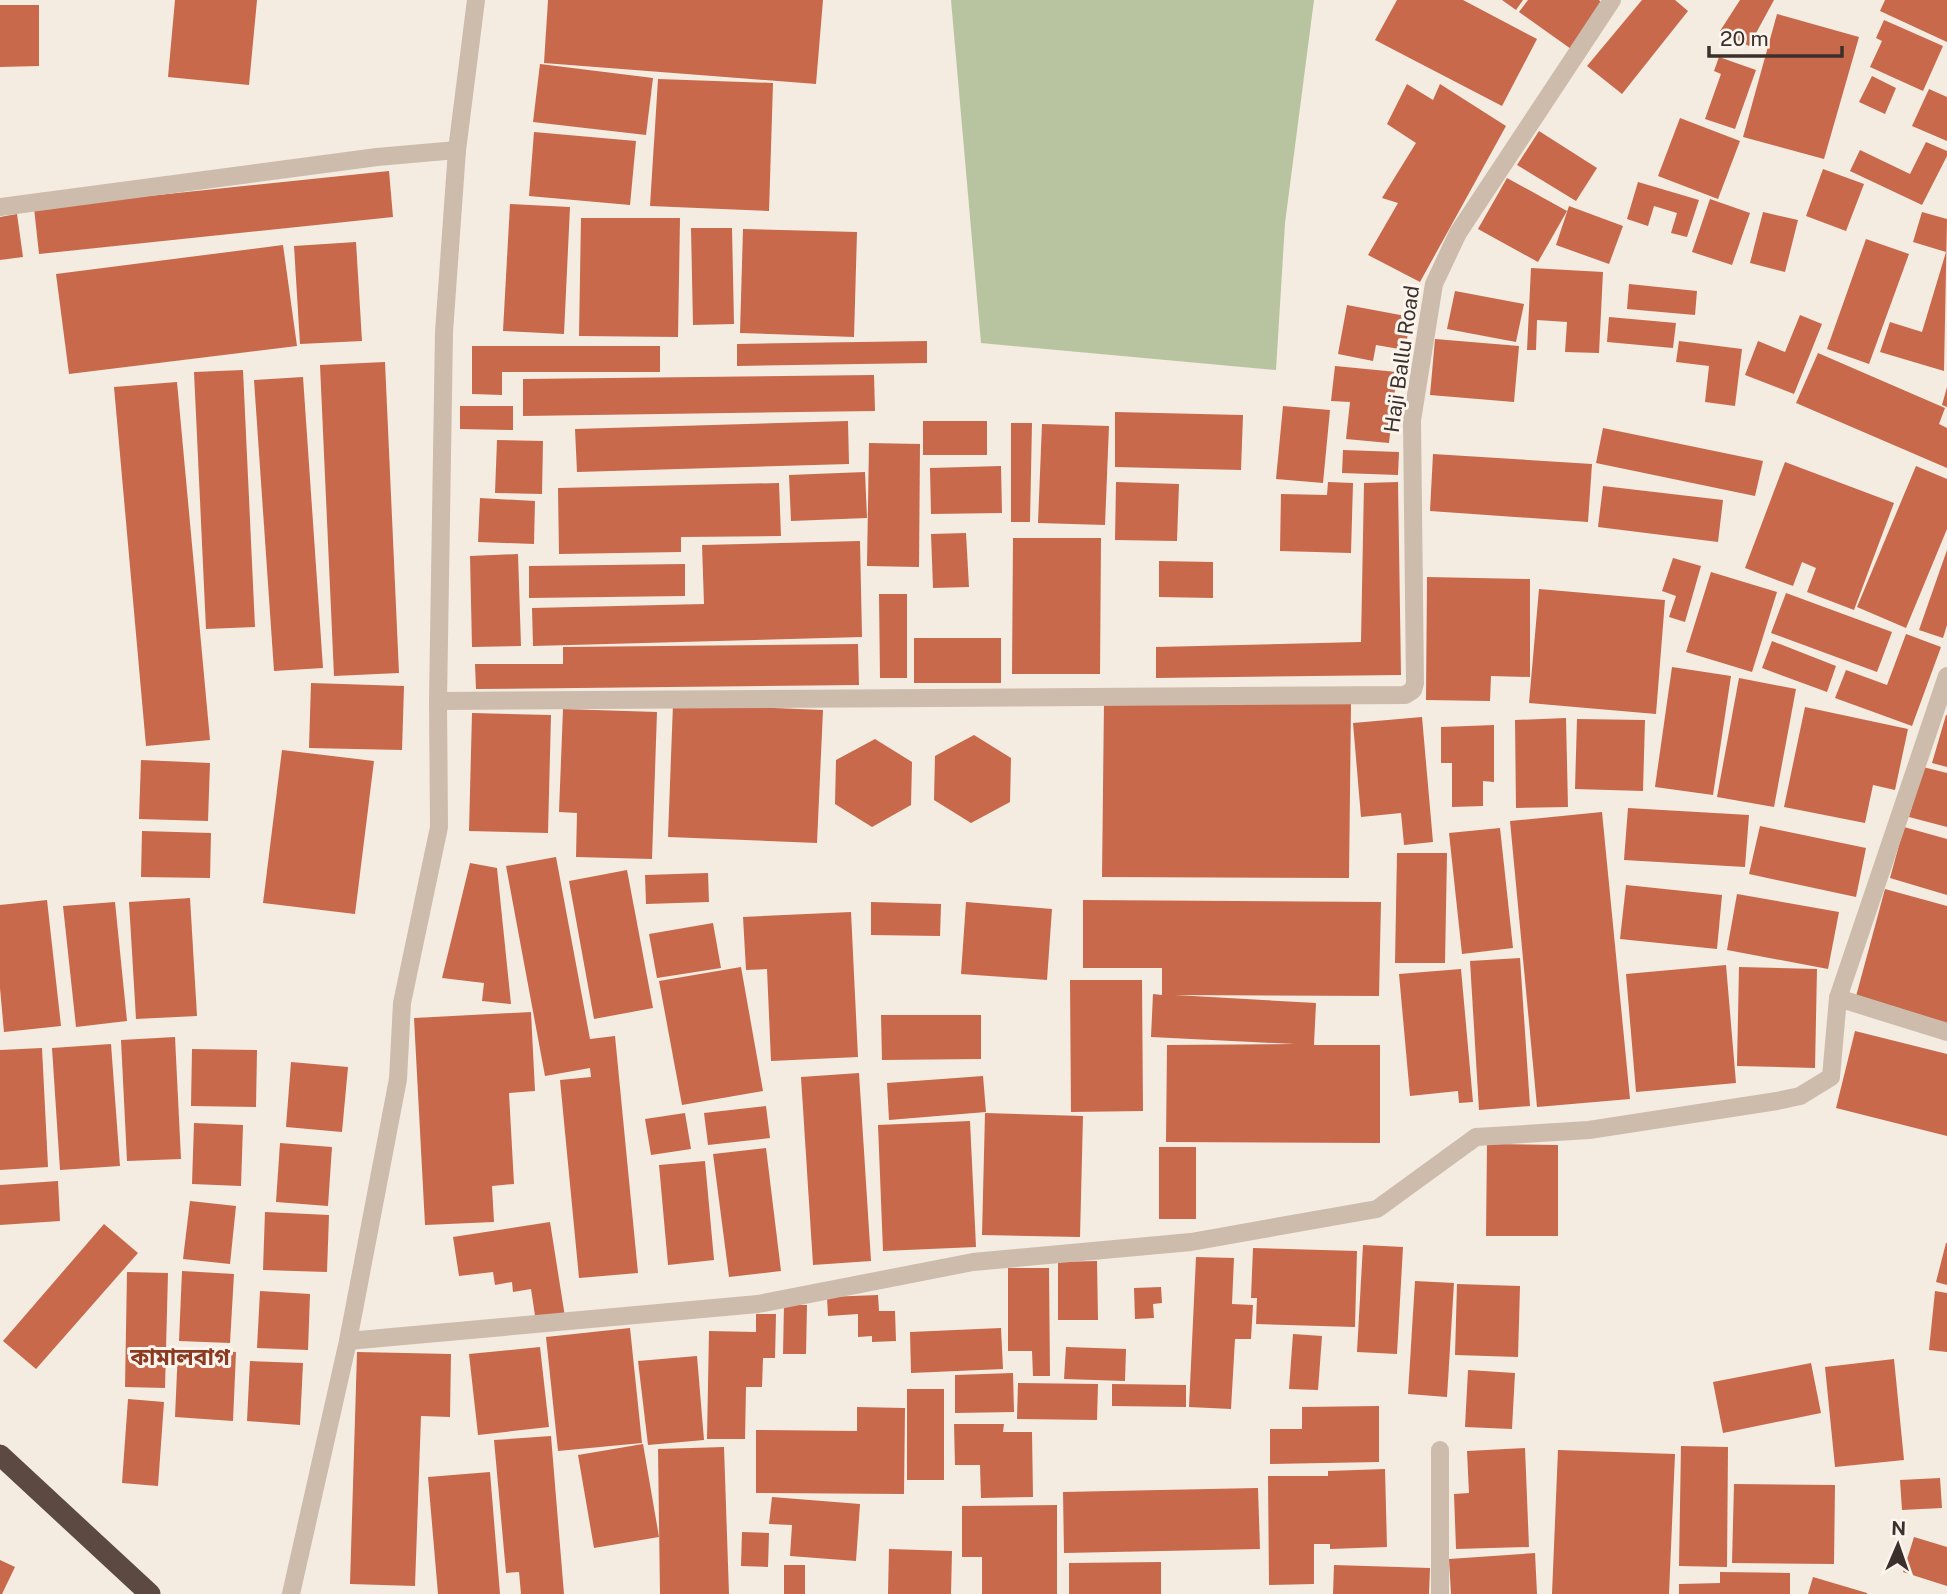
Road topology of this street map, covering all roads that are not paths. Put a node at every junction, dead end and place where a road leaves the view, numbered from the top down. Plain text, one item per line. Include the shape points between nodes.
1 (476, 0) edge
2 (1612, 0) edge
3 (457, 150) junction
4 (0, 207) edge
5 (1947, 676) edge
6 (438, 701) junction
7 (1838, 998) junction
8 (1947, 1032) edge
9 (348, 1341) junction
10 (1440, 1450) dead end
11 (0, 1455) edge
12 (150, 1594) edge
13 (291, 1594) edge
14 (1440, 1594) edge

1 - 3 street
2 - 6 street, Haji Ballu Road via 1458,233 1434,284 1412,420 1413,690 1405,695
3 - 4 street
3 - 6 street via 444,332
5 - 7 street
6 - 9 street via 439,827 402,1003 398,1079
7 - 8 street
7 - 9 street via 1831,1077 1800,1096 1589,1130 1476,1137 1377,1209 1191,1242 973,1262 758,1304
9 - 13 street
10 - 14 street
11 - 12 highway

